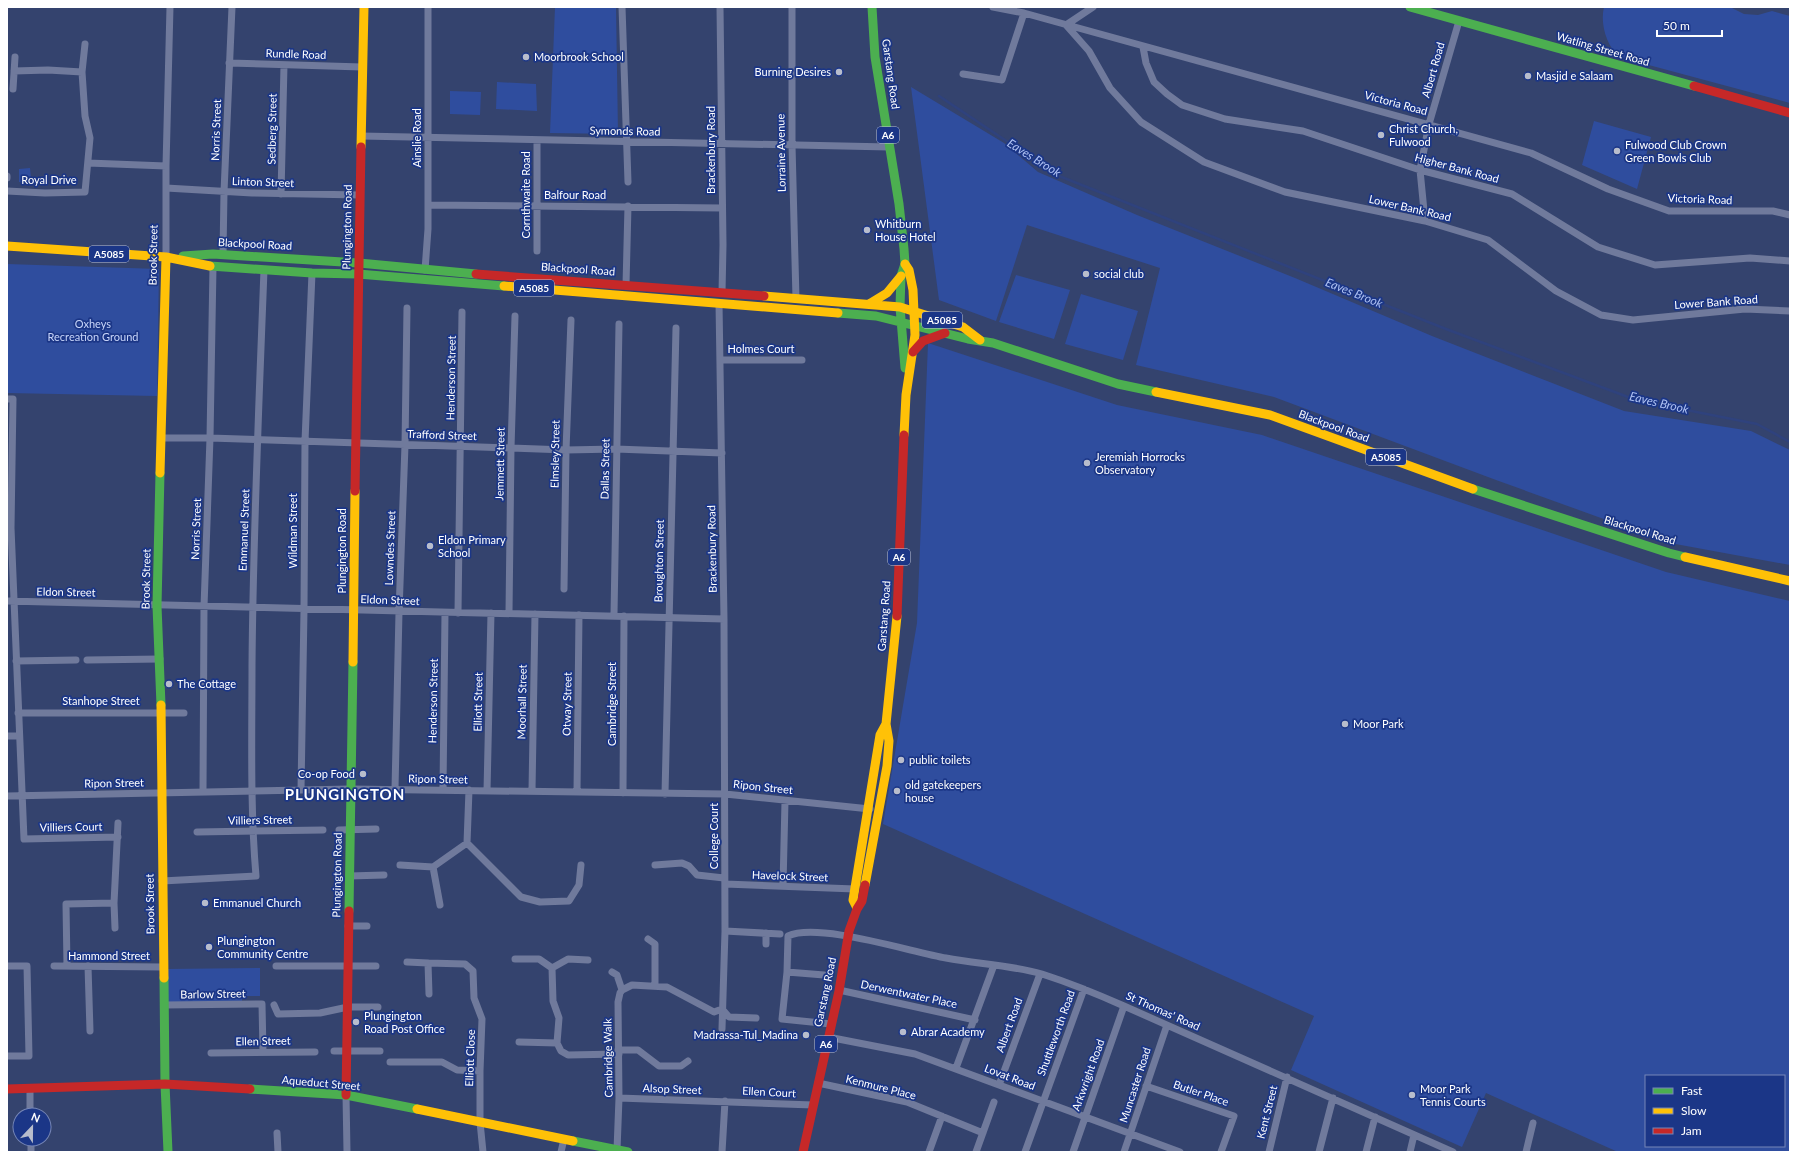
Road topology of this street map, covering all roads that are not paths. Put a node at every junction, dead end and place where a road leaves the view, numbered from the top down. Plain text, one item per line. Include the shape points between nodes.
1 (170, 7) edge
2 (232, 7) edge
3 (364, 7) edge
4 (428, 7) edge
5 (622, 7) edge
6 (720, 7) edge
7 (792, 7) edge
8 (872, 7) edge
9 (993, 7) edge
10 (1093, 7) edge
11 (1410, 7) edge
12 (1024, 13) junction
13 (1459, 21) junction
14 (1066, 25) junction
15 (85, 44) dead end
16 (1143, 47) junction
17 (15, 57) dead end
18 (229, 63) junction
19 (284, 65) junction
20 (362, 67) junction
21 (14, 71) junction
22 (82, 72) junction
23 (963, 74) dead end
24 (13, 89) dead end
25 (1790, 113) edge
26 (1429, 124) junction
27 (361, 136) junction
28 (428, 137) junction
29 (537, 140) junction
30 (626, 142) junction
31 (722, 144) junction
32 (792, 145) junction
33 (889, 147) junction
34 (88, 163) junction
35 (166, 166) junction
36 (1420, 170) junction
37 (628, 182) dead end
38 (166, 188) junction
39 (7, 191) edge
40 (224, 192) junction
41 (281, 194) junction
42 (360, 195) junction
43 (428, 205) junction
44 (537, 206) junction
45 (628, 206) junction
46 (722, 208) junction
47 (1790, 215) edge
48 (1425, 221) junction
49 (7, 246) edge
50 (537, 251) dead end
51 (224, 254) junction
52 (166, 258) junction
53 (1790, 261) edge
54 (359, 262) junction
55 (905, 264) junction
56 (213, 266) junction
57 (264, 270) junction
58 (425, 270) junction
59 (312, 273) junction
60 (358, 274) junction
61 (901, 276) junction
62 (626, 285) junction
63 (722, 293) junction
64 (796, 299) junction
65 (719, 303) junction
66 (869, 304) junction
67 (900, 307) junction
68 (407, 311) dead end
69 (915, 311) junction
70 (1790, 311) edge
71 (462, 314) dead end
72 (515, 316) dead end
73 (901, 320) junction
74 (571, 323) dead end
75 (619, 324) dead end
76 (915, 324) junction
77 (676, 328) dead end
78 (945, 333) junction
79 (981, 340) junction
80 (913, 352) junction
81 (721, 360) junction
82 (802, 360) dead end
83 (907, 390) junction
84 (10, 399) edge
85 (162, 438) junction
86 (210, 438) junction
87 (258, 439) junction
88 (305, 441) junction
89 (355, 442) junction
90 (405, 445) junction
91 (461, 446) junction
92 (511, 448) junction
93 (616, 449) junction
94 (566, 450) junction
95 (673, 452) junction
96 (722, 453) junction
97 (9, 528) edge
98 (1790, 581) edge
99 (564, 589) dead end
100 (10, 602) edge
101 (157, 606) junction
102 (204, 607) junction
103 (253, 608) junction
104 (304, 610) junction
105 (354, 610) junction
106 (399, 612) junction
107 (445, 613) junction
108 (458, 613) junction
109 (491, 613) junction
110 (509, 613) junction
111 (535, 614) junction
112 (579, 615) junction
113 (614, 615) junction
114 (624, 616) junction
115 (669, 617) junction
116 (724, 619) junction
117 (160, 659) junction
118 (16, 660) junction
119 (76, 660) dead end
120 (88, 660) dead end
121 (18, 713) junction
122 (160, 713) junction
123 (184, 713) dead end
124 (886, 724) junction
125 (7, 736) edge
126 (19, 736) junction
127 (350, 789) junction
128 (395, 789) junction
129 (301, 790) junction
130 (443, 790) junction
131 (469, 790) junction
132 (251, 791) junction
133 (487, 791) junction
134 (532, 791) junction
135 (161, 792) junction
136 (203, 792) junction
137 (577, 792) junction
138 (623, 793) junction
139 (666, 794) junction
140 (725, 794) junction
141 (7, 796) edge
142 (22, 796) junction
143 (785, 801) junction
144 (868, 809) junction
145 (880, 811) junction
146 (118, 824) dead end
147 (376, 829) dead end
148 (252, 830) junction
149 (323, 830) dead end
150 (339, 830) dead end
151 (350, 830) junction
152 (197, 832) dead end
153 (118, 837) junction
154 (467, 843) junction
155 (400, 865) dead end
156 (655, 865) dead end
157 (581, 866) dead end
158 (433, 868) junction
159 (384, 875) dead end
160 (349, 876) junction
161 (725, 881) junction
162 (162, 882) junction
163 (783, 886) junction
164 (855, 890) junction
165 (114, 903) junction
166 (440, 905) dead end
167 (857, 908) junction
168 (348, 926) junction
169 (367, 926) dead end
170 (115, 928) dead end
171 (725, 931) junction
172 (766, 933) junction
173 (780, 934) dead end
174 (849, 936) junction
175 (648, 939) dead end
176 (766, 944) dead end
177 (515, 959) dead end
178 (588, 960) dead end
179 (407, 962) dead end
180 (428, 963) junction
181 (994, 965) junction
182 (7, 966) edge
183 (54, 966) dead end
184 (67, 966) junction
185 (88, 966) junction
186 (276, 966) dead end
187 (348, 966) junction
188 (376, 966) dead end
189 (163, 967) junction
190 (552, 968) junction
191 (612, 972) dead end
192 (787, 972) junction
193 (1040, 974) junction
194 (824, 975) dead end
195 (655, 986) junction
196 (1084, 988) junction
197 (622, 990) junction
198 (839, 990) junction
199 (428, 994) dead end
200 (164, 1005) junction
201 (274, 1005) dead end
202 (1124, 1006) junction
203 (348, 1007) junction
204 (378, 1007) dead end
205 (722, 1009) junction
206 (756, 1018) dead end
207 (975, 1020) junction
208 (831, 1024) junction
209 (1167, 1025) junction
210 (722, 1029) dead end
211 (90, 1031) dead end
212 (828, 1037) junction
213 (519, 1042) dead end
214 (557, 1043) junction
215 (347, 1051) junction
216 (380, 1051) dead end
217 (263, 1052) junction
218 (315, 1052) dead end
219 (334, 1052) dead end
220 (618, 1052) junction
221 (211, 1053) dead end
222 (7, 1056) edge
223 (688, 1061) dead end
224 (390, 1062) dead end
225 (956, 1068) junction
226 (480, 1071) junction
227 (1287, 1077) junction
228 (818, 1083) junction
229 (165, 1084) junction
230 (999, 1085) junction
231 (1146, 1086) junction
232 (30, 1088) junction
233 (7, 1089) edge
234 (346, 1095) junction
235 (619, 1098) junction
236 (1333, 1098) junction
237 (725, 1101) junction
238 (1043, 1101) junction
239 (994, 1102) dead end
240 (813, 1105) junction
241 (30, 1107) edge
242 (942, 1116) junction
243 (1085, 1117) junction
244 (1375, 1117) junction
245 (480, 1122) junction
246 (1533, 1123) dead end
247 (277, 1133) dead end
248 (983, 1133) junction
249 (1130, 1135) junction
250 (1414, 1135) junction
251 (564, 1139) junction
252 (617, 1150) junction
253 (168, 1152) edge
254 (278, 1152) edge
255 (347, 1152) edge
256 (483, 1152) edge
257 (561, 1152) edge
258 (628, 1152) edge
259 (722, 1152) edge
260 (803, 1152) edge
261 (929, 1152) edge
262 (976, 1152) edge
263 (1025, 1152) edge
264 (1073, 1152) edge
265 (1124, 1152) edge
266 (1180, 1152) edge
267 (1221, 1152) edge
268 (1269, 1152) edge
269 (1320, 1152) edge
270 (1366, 1152) edge
271 (1410, 1152) edge
272 (1453, 1152) edge
273 (1526, 1152) edge

1 - 35 street, Brook Street
2 - 18 street, Norris Street
3 - 20 main road, Plungington Road
4 - 28 street, Ainslie Road
5 - 30 street
6 - 31 street, Brackenbury Road
7 - 32 street, Lorraine Avenue
8 - 33 main road, Garstang Road / A6 via 875,57
9 - 12 street, Victoria Road
10 - 14 street
11 - 13 main road, Watling Street Road
12 - 14 street, Victoria Road
12 - 23 street via 1002,80
13 - 25 main road, Watling Street Road
13 - 26 street, Albert Road
14 - 16 street, Victoria Road
14 - 48 street, Lower Bank Road via 1089,51 1110,88 1141,122 1204,162 1285,192
15 - 22 street, Royal Drive
16 - 26 street, Victoria Road
16 - 36 street, Higher Bank Road via 1154,82 1182,105 1225,119 1303,131
17 - 21 street
18 - 19 street, Rundle Road
18 - 40 street, Norris Street
19 - 20 street, Rundle Road
19 - 41 street, Sedberg Street
20 - 27 main road, Plungington Road
21 - 22 street
21 - 24 street
22 - 34 street, Royal Drive via 85,116 90,138
26 - 36 street, Albert Road
26 - 47 street, Victoria Road via 1531,153 1608,189 1669,212 1773,211
27 - 28 street, Symonds Road
27 - 42 main road, Plungington Road
28 - 29 street, Symonds Road
28 - 43 street, Ainslie Road
29 - 30 street, Symonds Road
29 - 44 street, Cornthwaite Road
30 - 31 street, Symonds Road
30 - 37 street
31 - 32 street, Symonds Road
31 - 46 street, Brackenbury Road
32 - 33 street, Symonds Road
32 - 64 street, Lorraine Avenue
33 - 55 main road, Garstang Road / A6 via 899,204
34 - 35 street, Royal Drive
34 - 39 street, Royal Drive via 85,192
35 - 38 street, Brook Street
36 - 48 street, Albert Road
36 - 53 street, Higher Bank Road via 1512,194 1598,247 1655,265 1750,258
38 - 40 street, Linton Street
38 - 52 street, Brook Street
40 - 41 street, Linton Street
40 - 51 street, Norris Street
41 - 42 street, Linton Street
42 - 54 main road, Plungington Road
43 - 44 street, Balfour Road
43 - 58 street, Ainslie Road
44 - 45 street, Balfour Road
44 - 50 street, Cornthwaite Road
45 - 46 street, Balfour Road
45 - 62 street
46 - 63 street, Brackenbury Road
48 - 70 street, Lower Bank Road via 1488,240 1556,291 1601,315 1633,320 1745,309
49 - 52 main road, Blackpool Road / A5085
51 - 52 main road, Blackpool Road / A5085
51 - 54 main road, Blackpool Road / A5085
52 - 56 main road, Blackpool Road / A5085
52 - 85 main road, Brook Street
54 - 58 main road, Blackpool Road / A5085
54 - 60 main road, Plungington Road
55 - 61 main road, Garstang Road / A6
55 - 69 main road, Garstang Road / A6 via 911,278
56 - 57 main road, Blackpool Road / A5085
56 - 86 street, Norris Street
57 - 59 main road, Blackpool Road / A5085
57 - 87 street, Emmanuel Street
58 - 62 main road, Blackpool Road / A5085
59 - 60 main road, Blackpool Road / A5085
59 - 88 street, Wildman Street
60 - 65 main road, Blackpool Road / A5085
60 - 89 main road, Plungington Road
61 - 66 main road, A6 via 889,292
61 - 67 main road, Garstang Road / A6
62 - 63 main road, Blackpool Road / A5085
63 - 64 main road, Blackpool Road / A5085
64 - 66 main road, Blackpool Road / A5085
65 - 73 main road, Blackpool Road / A5085
65 - 81 street, Brackenbury Road
66 - 67 main road, Blackpool Road / A5085
67 - 69 main road, Blackpool Road / A5085
67 - 73 main road, Garstang Road / A6
68 - 90 street, Lowndes Street
69 - 76 main road, Garstang Road / A6
69 - 79 main road, Blackpool Road / A5085 via 963,327
71 - 91 street, Henderson Street
72 - 92 street, Jemmett Street
73 - 76 main road, Blackpool Road / A5085
73 - 83 main road, Garstang Road / A6
74 - 94 street, Elmsley Street
75 - 93 street, Dallas Street
76 - 78 main road, Blackpool Road / A5085
76 - 80 main road, Garstang Road / A6
77 - 95 street, Broughton Street
78 - 79 main road, Blackpool Road / A5085
78 - 80 main road via 923,341
79 - 98 main road, Blackpool Road / A5085 via 1118,384 1270,415 1498,498 1669,553
80 - 83 main road, Garstang Road / A6
81 - 82 street, Holmes Court
81 - 96 street, Brackenbury Road
83 - 124 main road, Garstang Road / A6 via 897,617
84 - 97 street
85 - 86 street, Trafford Street
85 - 101 main road, Brook Street
86 - 87 street, Trafford Street
86 - 102 street, Norris Street
87 - 88 street, Trafford Street
87 - 103 street, Emmanuel Street
88 - 89 street, Trafford Street
88 - 104 street, Wildman Street
89 - 90 street, Trafford Street
89 - 105 main road, Plungington Road
90 - 91 street, Trafford Street
90 - 106 street, Lowndes Street
91 - 92 street, Trafford Street
91 - 108 street, Henderson Street
92 - 94 street, Trafford Street
92 - 110 street, Jemmett Street
93 - 94 street, Trafford Street
93 - 95 street, Trafford Street
93 - 113 street, Dallas Street
94 - 99 street, Elmsley Street
95 - 96 street, Trafford Street
95 - 115 street, Broughton Street
96 - 116 street, Brackenbury Road
97 - 100 street
100 - 101 street, Eldon Street
100 - 118 street
101 - 102 street, Eldon Street
101 - 117 main road, Brook Street
102 - 103 street, Eldon Street
102 - 136 street, Norris Street
103 - 104 street, Eldon Street
103 - 132 street, Emmanuel Street
104 - 105 street, Eldon Street
104 - 129 street, Wildman Street
105 - 106 street, Eldon Street
105 - 127 main road, Plungington Road
106 - 107 street, Eldon Street
106 - 128 street, Lowndes Street
107 - 108 street, Eldon Street
107 - 130 street, Henderson Street
108 - 109 street, Eldon Street
109 - 110 street, Eldon Street
109 - 133 street, Elliott Street
110 - 111 street, Eldon Street
111 - 112 street, Eldon Street
111 - 134 street, Moorhall Street
112 - 113 street, Eldon Street
112 - 137 street, Otway Street
113 - 114 street, Eldon Street
114 - 115 street, Eldon Street
114 - 138 street, Cambridge Street
115 - 116 street, Eldon Street
115 - 139 street, Broughton Street
116 - 140 street, Brackenbury Road
117 - 120 street
117 - 122 main road, Brook Street
118 - 119 street
118 - 121 street
121 - 122 street, Stanhope Street
121 - 126 street
122 - 123 street, Stanhope Street
122 - 135 main road, Brook Street
124 - 144 main road, Garstang Road / A6 via 880,735
124 - 145 main road, Garstang Road / A6 via 890,738
125 - 126 street
126 - 142 street
127 - 128 street, Ripon Street
127 - 129 street, Ripon Street
127 - 151 main road, Plungington Road
128 - 130 street, Ripon Street
129 - 132 street, Ripon Street
130 - 131 street, Ripon Street
131 - 133 street, Ripon Street
131 - 154 street
132 - 136 street, Ripon Street
132 - 148 street
133 - 134 street, Ripon Street
134 - 137 street, Ripon Street
135 - 136 street, Ripon Street
135 - 142 street, Ripon Street
135 - 162 main road, Brook Street
137 - 138 street, Ripon Street
138 - 139 street, Ripon Street
139 - 140 street, Ripon Street
140 - 143 street, Ripon Street
140 - 161 street, College Court
141 - 142 street, Ripon Street
142 - 153 street, Villiers Court via 24,839
143 - 144 street, Ripon Street
143 - 163 street
144 - 145 street, Ripon Street
144 - 164 main road, Garstang Road / A6
145 - 167 main road, Garstang Road / A6 via 862,901
146 - 153 street, Villiers Court
147 - 151 street
148 - 149 street, Villiers Street
148 - 152 street, Villiers Street
148 - 162 street via 256,876
150 - 151 street
151 - 160 main road, Plungington Road
153 - 165 street, Villiers Court
154 - 157 street via 521,897 540,902 569,901 579,885
154 - 158 street
155 - 158 street
156 - 161 street, College Court via 682,863 697,874
158 - 166 street
159 - 160 street
160 - 168 main road, Plungington Road
161 - 163 street, Havelock Street
161 - 171 street, College Court
162 - 189 main road, Brook Street
163 - 164 street, Havelock Street
164 - 167 main road, Garstang Road / A6 via 853,900
165 - 170 street, Villiers Court
165 - 184 street via 66,904
167 - 174 main road, Garstang Road / A6
168 - 169 street
168 - 187 main road, Plungington Road
171 - 172 street
171 - 205 street, College Court
172 - 173 street
172 - 176 street
174 - 181 street, St Thomas' Road via 946,958
174 - 192 street, St Thomas' Road via 821,933 794,933 788,936
174 - 198 main road, Garstang Road / A6
175 - 195 street via 655,944
177 - 190 street via 539,959
178 - 190 street via 568,958
179 - 180 street, Elliott Close
180 - 199 street
180 - 226 street, Elliott Close via 465,964 473,971 474,998 482,1019
181 - 193 street, St Thomas' Road
181 - 207 street
182 - 222 street via 27,966 29,1056
183 - 184 street, Hammond Street
184 - 185 street, Hammond Street
185 - 189 street, Hammond Street
185 - 211 street
186 - 187 street
187 - 188 street
187 - 203 main road, Plungington Road
189 - 200 main road, Brook Street
190 - 214 street via 553,1001 559,1018
191 - 197 street via 617,974
192 - 194 street
192 - 208 street via 782,1019
193 - 196 street, St Thomas' Road
193 - 230 street, Albert Road
195 - 197 street via 632,985
195 - 205 street via 667,987 714,1012
196 - 202 street, St Thomas' Road
196 - 238 street, Shuttleworth Road
197 - 220 street, Cambridge Walk via 618,1002
198 - 207 street, Derwentwater Place
198 - 208 main road, Garstang Road / A6
200 - 217 street, Barlow Street via 262,1004
200 - 229 main road, Brook Street
201 - 203 street via 278,1014 320,1014
202 - 209 street, St Thomas' Road
202 - 243 street, Arkwright Road
203 - 204 street
203 - 215 main road, Plungington Road
205 - 206 street via 729,1017
205 - 210 street, College Court
207 - 225 street
208 - 212 main road, Garstang Road / A6
209 - 227 street, St Thomas' Road
209 - 231 street, Muncaster Road
212 - 225 street, Lovat Road via 915,1054
212 - 228 main road, Garstang Road / A6
213 - 214 street
214 - 220 street via 561,1051 568,1055
215 - 216 street
215 - 219 street
215 - 234 main road, Plungington Road
217 - 218 street, Ellen Street
217 - 221 street, Ellen Street
220 - 223 street via 638,1050 659,1066 681,1066
220 - 235 street, Cambridge Walk
224 - 226 street via 442,1062 457,1070
225 - 230 street, Lovat Road
226 - 245 street, Elliott Close
227 - 236 street, St Thomas' Road
227 - 268 street, Kent Street
228 - 240 main road, Garstang Road / A6
228 - 242 street, Kenmure Place via 907,1102
229 - 232 main road, Aqueduct Street
229 - 234 main road, Aqueduct Street
229 - 253 main road, Brook Street
230 - 238 street, Lovat Road
231 - 249 street, Muncaster Road
231 - 267 street, Butler Place via 1234,1116
232 - 233 main road, Aqueduct Street
232 - 241 street
234 - 245 main road, Aqueduct Street
234 - 255 street
235 - 237 street, Alsop Street
235 - 252 street, Cambridge Walk
236 - 244 street, St Thomas' Road
236 - 269 street
237 - 240 street, Ellen Court
237 - 259 street
238 - 243 street, Lovat Road
238 - 263 street, Shuttleworth Road
239 - 248 street
240 - 260 main road, Garstang Road / A6
242 - 248 street, Kenmure Place
242 - 261 street
243 - 249 street, Lovat Road
243 - 264 street, Arkwright Road
244 - 250 street, St Thomas' Road
244 - 270 street
245 - 251 main road, Aqueduct Street
245 - 256 street
246 - 273 street
247 - 254 street
248 - 262 street
249 - 265 street, Muncaster Road
249 - 266 street, Lovat Road
250 - 271 street
250 - 272 street, St Thomas' Road
251 - 252 main road, Aqueduct Street
251 - 257 street
252 - 258 main road, Aqueduct Street

